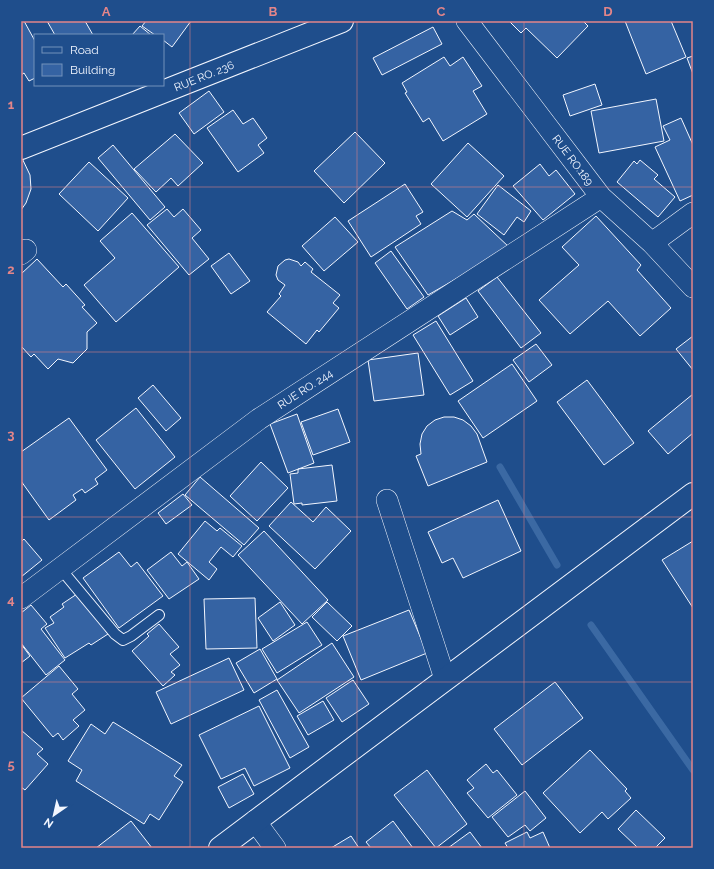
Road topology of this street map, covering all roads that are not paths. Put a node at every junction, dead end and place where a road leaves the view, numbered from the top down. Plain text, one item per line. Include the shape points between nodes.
1 (342, 21) edge
2 (467, 21) edge
3 (21, 148) edge
4 (601, 197) junction
5 (693, 213) edge
6 (652, 243) junction
7 (693, 287) edge
8 (693, 494) edge
9 (387, 500) dead end
10 (60, 568) junction
11 (21, 598) edge
12 (159, 615) dead end
13 (445, 679) junction
14 (255, 821) junction
15 (220, 848) edge
16 (275, 848) edge

1 - 3 main road, RUE RO. 236
2 - 4 street, RUE RO.189
4 - 6 street, RUE RO.189
4 - 10 street, RUE RO. 244 via 259,419
5 - 6 street
6 - 7 street, RUE RO.189
8 - 13 main road
9 - 13 street
10 - 11 street, RUE RO. 244
10 - 12 lane via 115,634 123,640
13 - 14 main road
14 - 15 main road
14 - 16 street

